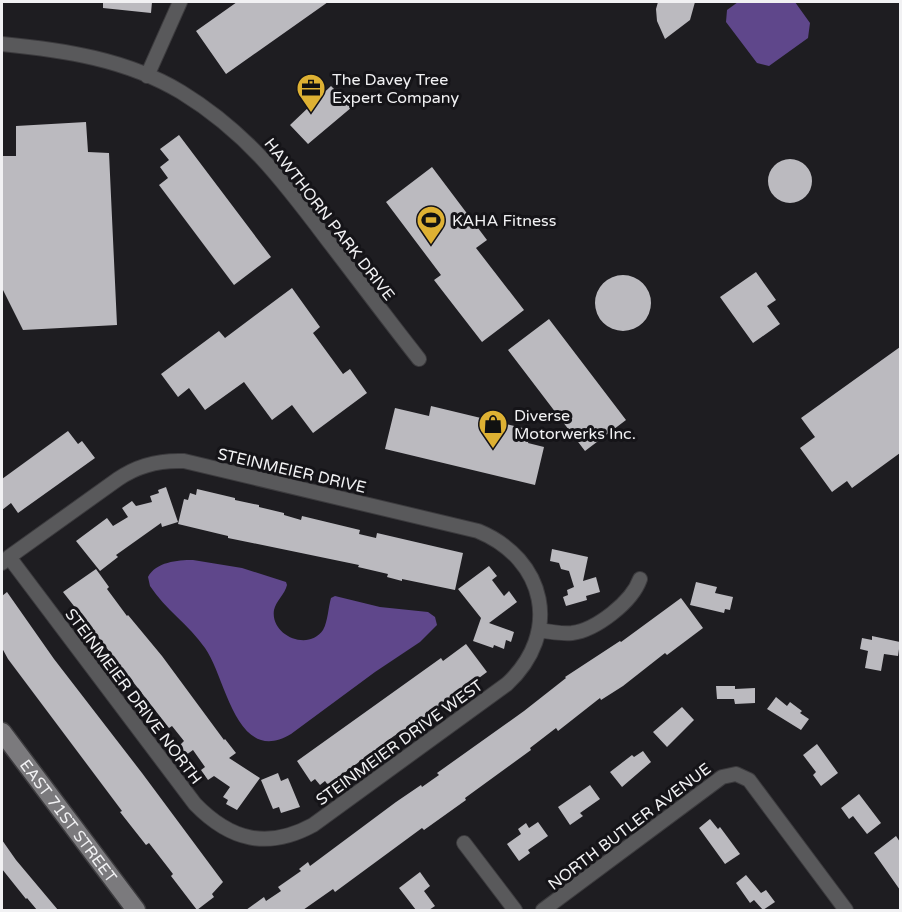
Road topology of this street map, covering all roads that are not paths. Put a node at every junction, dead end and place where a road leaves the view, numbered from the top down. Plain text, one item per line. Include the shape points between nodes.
1 (180, 2) edge
2 (2, 44) edge
3 (147, 76) junction
4 (419, 359) dead end
5 (5, 560) edge
6 (640, 579) dead end
7 (539, 630) junction
8 (2, 732) edge
9 (247, 837) joint
10 (464, 843) dead end
11 (136, 910) edge
12 (515, 910) edge
13 (543, 910) edge
14 (846, 910) edge

1 - 3 street
2 - 3 street, HAWTHORN PARK DRIVE via 84,55
3 - 4 street, HAWTHORN PARK DRIVE via 211,112 257,151
5 - 7 street, STEINMEIER DRIVE via 126,473 157,462 184,461 493,537 522,562 533,580 539,601
5 - 9 street, STEINMEIER DRIVE NORTH via 195,804 216,824
6 - 7 street via 629,598 588,628 572,633
7 - 9 street, STEINMEIER DRIVE WEST via 528,660 507,684 317,822 282,837
8 - 11 main road, EAST 71ST STREET
10 - 12 street
13 - 14 street, NORTH BUTLER AVENUE via 722,777 736,774 749,780

